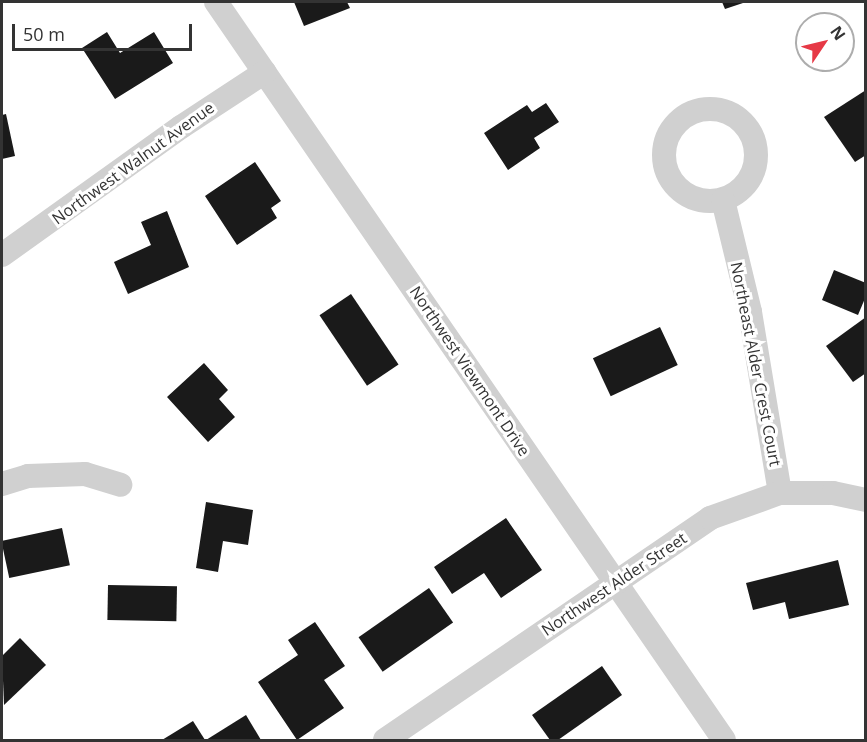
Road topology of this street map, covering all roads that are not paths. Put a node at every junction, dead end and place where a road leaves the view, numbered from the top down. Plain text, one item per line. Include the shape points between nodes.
1 (216, 2) edge
2 (265, 72) junction
3 (723, 200) dead end
4 (2, 255) edge
5 (2, 483) edge
6 (120, 485) dead end
7 (780, 493) junction
8 (866, 500) edge
9 (615, 582) junction
10 (386, 741) edge
11 (724, 741) edge

1 - 2 street, Northwest Viewmont Drive
2 - 4 street, Northwest Walnut Avenue
2 - 9 street, Northwest Viewmont Drive
3 - 7 street, Northeast Alder Crest Court via 750,312
5 - 6 street via 28,476 85,474
7 - 8 street, Northwest Alder Street via 833,493
7 - 9 street, Northwest Alder Street via 711,518
9 - 10 street, Northwest Alder Street
9 - 11 street, Northwest Viewmont Drive

